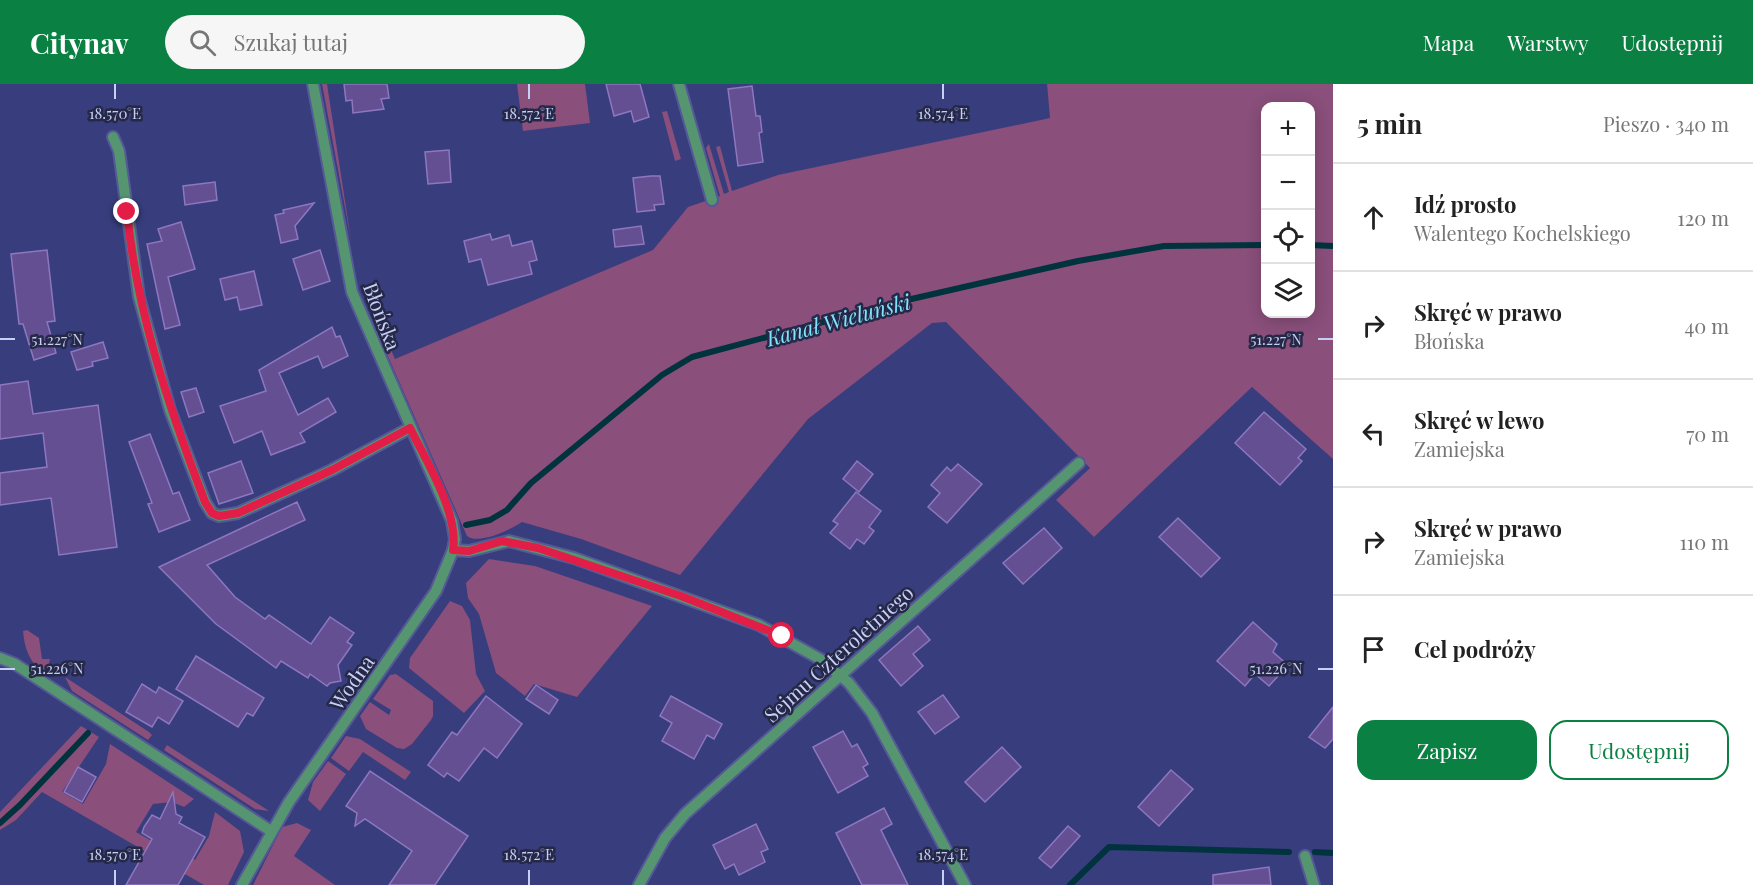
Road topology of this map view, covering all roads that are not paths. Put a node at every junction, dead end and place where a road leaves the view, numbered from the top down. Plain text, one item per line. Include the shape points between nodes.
1 (313, 84) edge
2 (679, 84) edge
3 (113, 137) dead end
4 (712, 200) dead end
5 (410, 428) junction
6 (1079, 463) dead end
7 (453, 550) junction
8 (0, 658) edge
9 (840, 675) junction
10 (271, 831) junction
11 (1305, 856) dead end
12 (242, 885) edge
13 (639, 885) edge
14 (965, 885) edge
15 (1314, 885) edge

1 - 5 street, Błońska via 352,292
2 - 4 street
3 - 5 street via 119,151 142,309 170,410 212,513 238,513
5 - 7 street, Błońska via 452,521
6 - 9 street, Sejmu Czteroletniego
7 - 9 street via 469,551 509,541 573,558 759,626 801,647
7 - 10 street, Wodna via 447,570 424,609
8 - 10 street via 15,664
9 - 13 street, Sejmu Czteroletniego via 685,814 665,838
9 - 14 street via 872,713
10 - 12 street, Wodna
11 - 15 street

